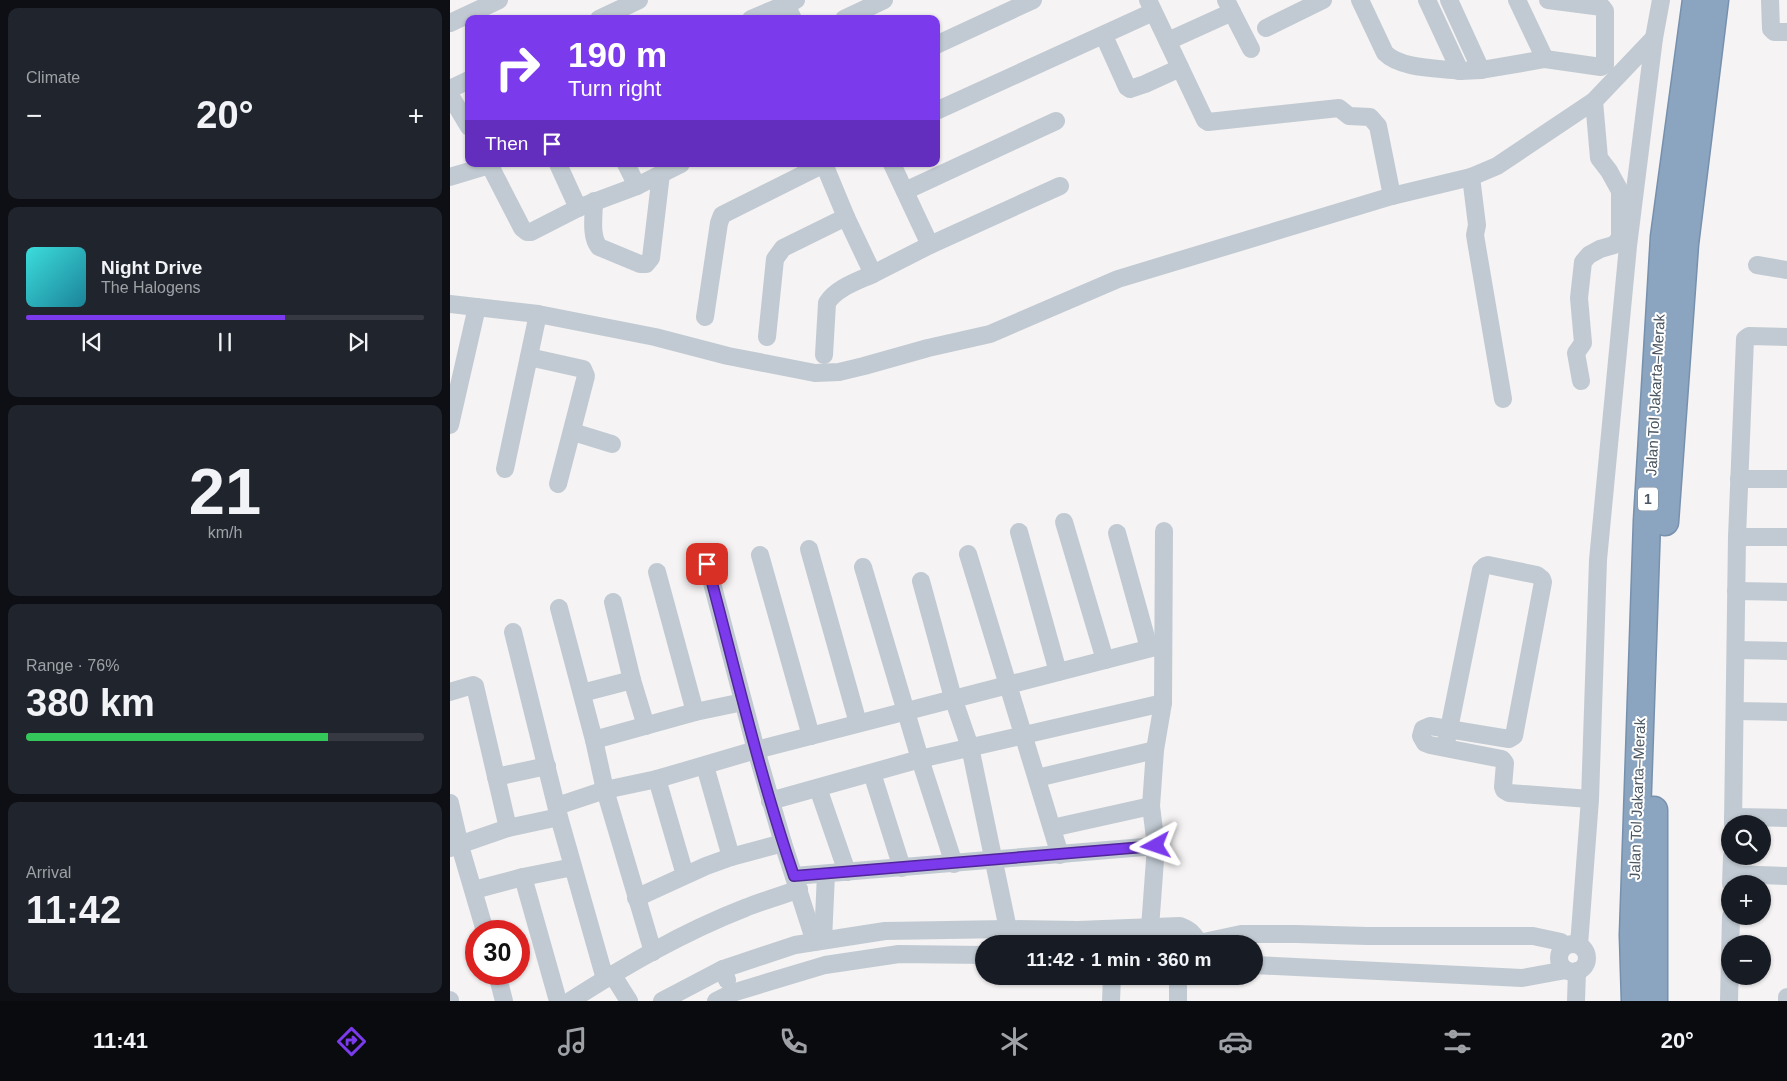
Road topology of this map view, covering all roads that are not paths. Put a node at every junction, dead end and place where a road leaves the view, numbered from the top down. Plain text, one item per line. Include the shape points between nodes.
1 (499, 0) edge
2 (639, 0) edge
3 (884, 0) edge
4 (1034, 0) edge
5 (1323, 0) edge
6 (1360, 0) edge
7 (1427, 0) edge
8 (1449, 0) edge
9 (1516, 0) edge
10 (1548, 0) edge
11 (1661, 0) edge
12 (1696, 0) edge
13 (1715, 0) edge
14 (1770, 0) edge
15 (790, 6) edge
16 (1151, 6) edge
17 (1229, 6) edge
18 (467, 15) edge
19 (607, 15) edge
20 (763, 15) edge
21 (852, 15) edge
22 (465, 16) edge
23 (450, 23) edge
24 (1266, 28) dead end
25 (1787, 32) edge
26 (1104, 36) junction
27 (1654, 38) junction
28 (1168, 41) junction
29 (940, 43) edge
30 (1251, 49) dead end
31 (1545, 60) junction
32 (1180, 68) junction
33 (1481, 70) junction
34 (1460, 71) junction
35 (465, 82) edge
36 (450, 89) edge
37 (450, 95) edge
38 (1594, 101) junction
39 (940, 110) edge
40 (1056, 120) dead end
41 (465, 121) edge
42 (481, 167) edge
43 (492, 167) edge
44 (560, 167) edge
45 (628, 167) edge
46 (675, 167) edge
47 (818, 167) edge
48 (825, 167) edge
49 (893, 167) edge
50 (661, 174) junction
51 (450, 176) edge
52 (1471, 177) junction
53 (637, 186) junction
54 (1060, 186) dead end
55 (905, 192) junction
56 (1392, 196) junction
57 (586, 205) junction
58 (846, 217) junction
59 (930, 245) junction
60 (1757, 265) dead end
61 (1787, 270) edge
62 (873, 274) junction
63 (450, 304) edge
64 (477, 307) junction
65 (538, 314) junction
66 (705, 317) dead end
67 (766, 337) dead end
68 (1787, 337) edge
69 (824, 355) dead end
70 (529, 357) junction
71 (1581, 380) dead end
72 (1503, 399) dead end
73 (450, 425) edge
74 (573, 432) junction
75 (612, 444) dead end
76 (505, 469) dead end
77 (1739, 479) junction
78 (1787, 479) edge
79 (558, 484) dead end
80 (1064, 522) dead end
81 (1164, 531) dead end
82 (1019, 532) dead end
83 (1117, 533) dead end
84 (1737, 537) junction
85 (1787, 537) edge
86 (808, 549) dead end
87 (968, 554) dead end
88 (760, 555) dead end
89 (707, 564) dead end
90 (863, 567) dead end
91 (657, 572) dead end
92 (921, 581) dead end
93 (1736, 591) junction
94 (1787, 592) edge
95 (613, 602) dead end
96 (559, 608) dead end
97 (514, 632) dead end
98 (1156, 647) junction
99 (1736, 650) junction
100 (1787, 651) edge
101 (1105, 660) junction
102 (1058, 672) junction
103 (632, 680) junction
104 (450, 692) edge
105 (582, 693) junction
106 (953, 698) junction
107 (744, 702) junction
108 (1163, 703) junction
109 (906, 711) junction
110 (1735, 711) junction
111 (695, 712) junction
112 (1787, 712) edge
113 (858, 723) junction
114 (646, 726) junction
115 (1449, 729) junction
116 (811, 736) junction
117 (594, 740) junction
118 (970, 747) junction
119 (1445, 747) junction
120 (756, 750) junction
121 (1155, 750) junction
122 (920, 759) junction
123 (547, 766) junction
124 (705, 766) junction
125 (872, 773) junction
126 (496, 777) junction
127 (1036, 778) junction
128 (657, 779) junction
129 (818, 788) junction
130 (605, 790) junction
131 (1590, 798) junction
132 (770, 801) junction
133 (450, 802) edge
134 (1151, 806) junction
135 (558, 811) junction
136 (1733, 815) edge
137 (1787, 818) edge
138 (1771, 819) edge
139 (508, 828) junction
140 (1052, 828) junction
141 (783, 843) junction
142 (1156, 846) junction
143 (455, 847) edge
144 (1060, 855) junction
145 (731, 857) junction
146 (994, 861) junction
147 (954, 864) junction
148 (573, 867) junction
149 (902, 868) junction
150 (847, 872) junction
151 (826, 874) junction
152 (685, 875) junction
153 (1787, 876) edge
154 (523, 877) junction
155 (1771, 877) edge
156 (796, 883) junction
157 (474, 890) junction
158 (636, 898) junction
159 (482, 920) edge
160 (1730, 925) edge
161 (1150, 928) junction
162 (1008, 929) junction
163 (1192, 935) edge
164 (1230, 935) edge
165 (819, 941) junction
166 (1572, 946) junction
167 (653, 952) junction
168 (975, 955) edge
169 (1263, 965) edge
170 (1572, 971) junction
171 (608, 976) junction
172 (499, 985) edge
173 (729, 985) edge
174 (1112, 985) edge
175 (1178, 985) edge
176 (504, 1001) edge
177 (558, 1001) edge
178 (570, 1001) edge
179 (629, 1001) edge
180 (662, 1001) edge
181 (716, 1001) edge
182 (1111, 1001) edge
183 (1178, 1001) edge
184 (1576, 1001) edge
185 (1635, 1001) edge
186 (1654, 1001) edge
187 (1729, 1001) edge

1 - 18 street
2 - 19 street
3 - 21 street
4 - 29 street
5 - 24 street
6 - 34 street via 1385,53 1391,59
7 - 34 street
8 - 33 street
9 - 31 street
10 - 31 street via 1602,7 1605,11 1607,60 1601,67
11 - 27 street
12 - 185 highway, Jalan Tol Jakarta–Merak / 1 via 1664,237 1647,521 1633,935
13 - 186 highway, Jalan Tol Jakarta–Merak / 1 via 1685,244 1664,542 1655,718
14 - 25 street via 1771,29
15 - 20 street
16 - 26 street
16 - 28 street
17 - 28 street
17 - 30 street
22 - 23 street
26 - 32 street via 1130,89
26 - 39 street
27 - 38 street
27 - 131 street via 1628,246 1598,560
28 - 32 street
31 - 33 street
32 - 56 street via 1202,117 1208,122 1339,108 1349,116 1372,118 1378,126
33 - 34 street
35 - 36 street
37 - 41 street
38 - 52 street via 1497,166
38 - 71 street via 1599,158 1620,191 1620,238 1614,245 1589,255 1581,271 1578,298 1583,343 1576,353
40 - 55 street
42 - 51 street
43 - 57 street via 522,228 527,232 536,231
44 - 57 street
45 - 53 street
46 - 50 street
47 - 66 street via 722,215
48 - 58 street
49 - 55 street
50 - 53 street
50 - 57 street via 651,258 646,264 599,246
52 - 56 street
52 - 72 street via 1477,225 1476,247
53 - 57 street
54 - 59 street
55 - 59 street
56 - 65 street via 1118,279 990,334 839,372 814,373 763,364 655,337
58 - 62 street
58 - 67 street via 783,248 774,258
59 - 62 street
60 - 61 street
62 - 69 street via 835,293 827,303
63 - 64 street
64 - 65 street
64 - 73 street
65 - 70 street
68 - 77 street via 1749,336 1745,339
70 - 74 street via 583,369 586,374
70 - 76 street
74 - 75 street
74 - 79 street
77 - 78 street
77 - 84 street
80 - 101 street
81 - 98 street
82 - 102 street
83 - 98 street
84 - 85 street
84 - 93 street
86 - 113 street
87 - 127 street
88 - 116 street
89 - 107 street
90 - 109 street
91 - 111 street
92 - 106 street
93 - 94 street
93 - 99 street
95 - 103 street
96 - 105 street
97 - 123 street
98 - 101 street
98 - 108 street
99 - 100 street
99 - 110 street
101 - 102 street
102 - 106 street
103 - 105 street
103 - 114 street
104 - 126 street via 475,686
105 - 117 street
106 - 109 street
106 - 118 street
107 - 111 street
107 - 120 street
108 - 118 street
108 - 121 street
109 - 113 street
109 - 122 street
110 - 112 street
110 - 136 street
111 - 114 street
113 - 116 street
114 - 117 street
115 - 115 street via 1481,570 1488,565 1537,575 1543,582 1514,736 1509,739
115 - 119 street
115 - 119 street via 1429,726 1422,732 1422,739 1427,744
116 - 120 street
117 - 130 street
118 - 122 street
118 - 146 street
119 - 131 street via 1502,758 1506,792
120 - 124 street
120 - 132 street
121 - 127 street
121 - 134 street
122 - 125 street
122 - 147 street
123 - 126 street
123 - 135 street
124 - 128 street
124 - 145 street
125 - 129 street
125 - 149 street
126 - 139 street
127 - 140 street
128 - 130 street
128 - 152 street
129 - 132 street
129 - 150 street
130 - 135 street
130 - 158 street
131 - 166 street
132 - 141 street
133 - 143 street
134 - 140 street
134 - 142 street
135 - 139 street
135 - 148 street
137 - 138 street
139 - 143 street
140 - 144 street
141 - 145 street
141 - 156 street
142 - 144 street
142 - 161 street
143 - 157 street
144 - 146 street
145 - 152 street
146 - 147 street
146 - 162 street
147 - 149 street
148 - 154 street
148 - 171 street
149 - 150 street
150 - 151 street
151 - 156 street
151 - 165 street
152 - 158 street
153 - 155 street
154 - 157 street
154 - 177 street
156 - 165 street
156 - 167 street
157 - 159 street
158 - 167 street
160 - 187 street
161 - 162 street
161 - 163 street via 1180,926
162 - 165 street via 885,931
164 - 166 street via 1532,936
165 - 173 street via 781,949
166 - 170 street via 1560,951 1559,958 1561,965
166 - 170 street via 1585,951 1587,959 1584,967
167 - 171 street
168 - 173 street via 899,954
169 - 170 street via 1522,978
170 - 184 street
171 - 178 street
171 - 179 street
172 - 176 street
173 - 180 street
173 - 181 street
174 - 182 street
175 - 183 street

